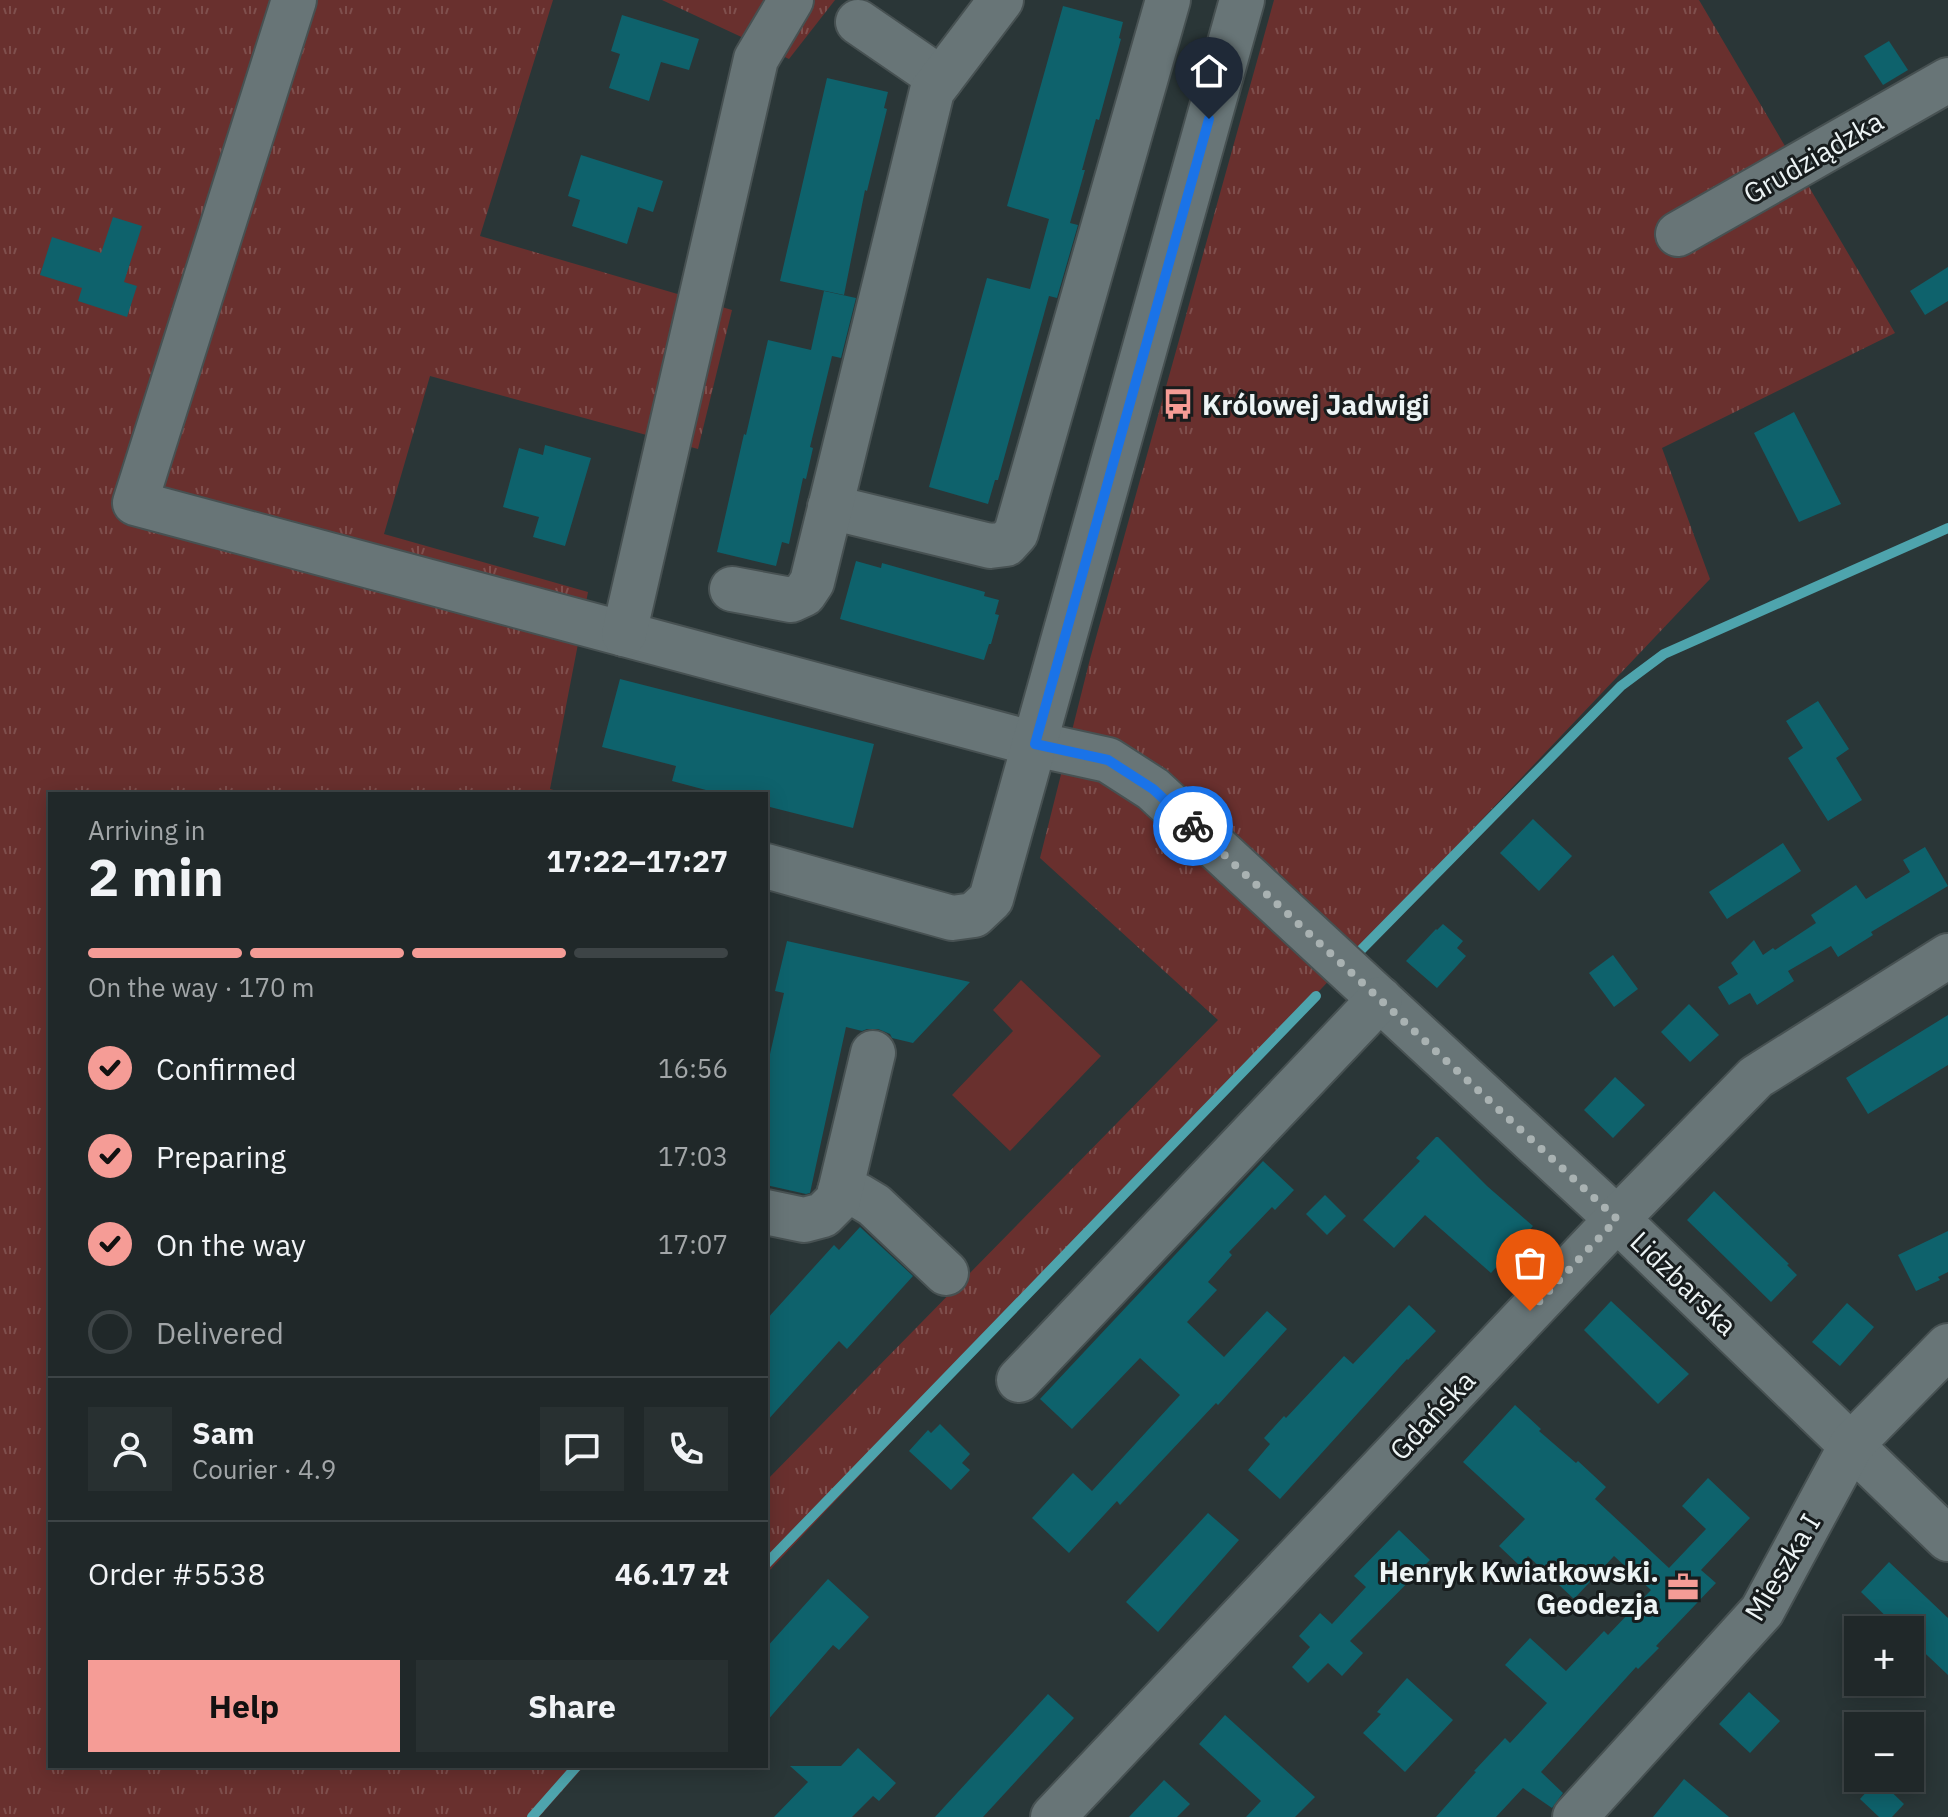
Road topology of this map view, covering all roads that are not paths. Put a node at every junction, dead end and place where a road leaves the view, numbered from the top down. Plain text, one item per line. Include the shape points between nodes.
1 (294, 0) edge
2 (791, 0) edge
3 (1001, 0) edge
4 (1168, 0) edge
5 (1242, 0) edge
6 (858, 22) dead end
7 (941, 79) junction
8 (1948, 80) edge
9 (1678, 234) dead end
10 (830, 507) junction
11 (732, 589) dead end
12 (624, 634) junction
13 (1035, 744) junction
14 (768, 867) edge
15 (1948, 956) edge
16 (1380, 999) junction
17 (873, 1053) dead end
18 (840, 1191) junction
19 (768, 1212) edge
20 (1617, 1219) junction
21 (946, 1273) dead end
22 (1948, 1346) edge
23 (1019, 1380) dead end
24 (1852, 1444) junction
25 (1948, 1539) edge
26 (1053, 1817) edge
27 (1575, 1817) edge

1 - 12 street, Lidzbarska via 135,503
2 - 12 street via 756,59
3 - 7 street
4 - 10 street via 1016,533 1006,544 990,546
5 - 13 street
6 - 7 street
7 - 10 street via 932,91
8 - 9 street, Grudziądzka
10 - 11 street via 812,582 804,594 791,600
12 - 13 street, Lidzbarska
13 - 14 street via 991,899 974,915 952,918
13 - 16 street, Lidzbarska via 1108,760 1153,789
15 - 20 street, Gdańska via 1756,1077
16 - 20 street, Lidzbarska
16 - 23 street
17 - 18 street
18 - 19 street via 823,1215 804,1220
18 - 21 street via 874,1205
20 - 24 street, Lidzbarska
20 - 26 street, Gdańska
22 - 24 street, Mieszka I
24 - 25 street, Lidzbarska
24 - 27 street, Mieszka I via 1762,1611

